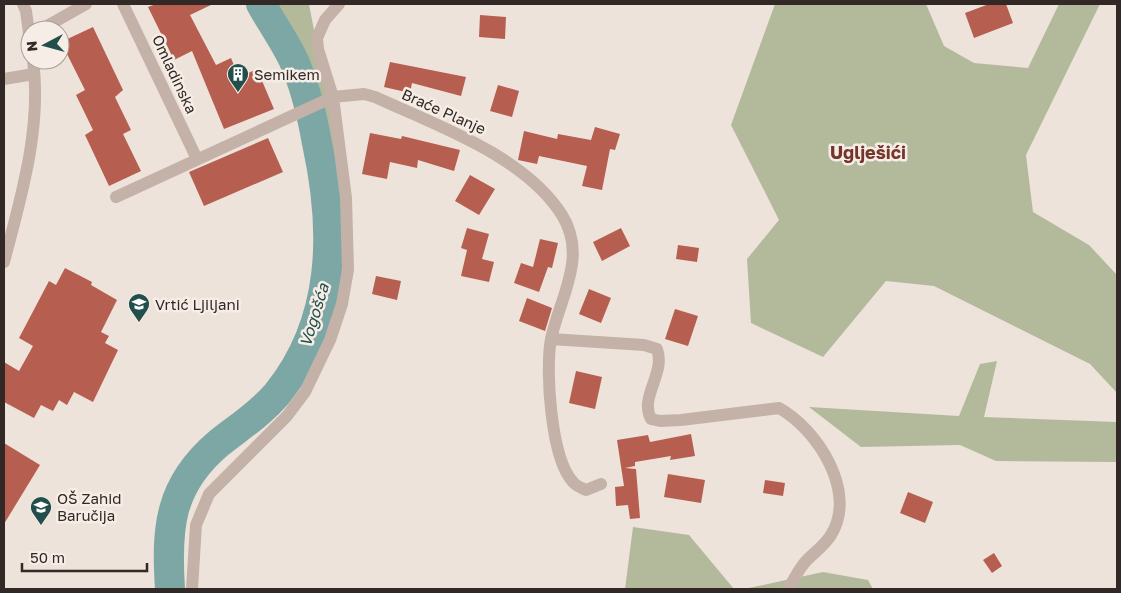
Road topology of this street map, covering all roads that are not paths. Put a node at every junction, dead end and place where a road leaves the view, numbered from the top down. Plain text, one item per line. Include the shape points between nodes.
1 (23, 4) edge
2 (86, 4) edge
3 (123, 4) edge
4 (339, 4) edge
5 (26, 20) edge
6 (58, 20) edge
7 (34, 70) edge
8 (34, 74) junction
9 (4, 79) edge
10 (333, 97) junction
11 (197, 159) junction
12 (116, 197) dead end
13 (4, 262) edge
14 (551, 339) junction
15 (601, 484) dead end
16 (192, 589) edge
17 (788, 589) edge

1 - 5 street
2 - 6 street
3 - 11 street, Omladinska
4 - 10 street via 325,20 317,38
7 - 8 street
8 - 9 street
8 - 13 street via 33,130 25,184
10 - 11 street
10 - 14 street, Braće Planje via 364,94 375,97 485,147 535,184 553,202 563,217 573,248 572,271
10 - 16 street via 346,198 348,270 342,304 330,340 305,392 287,416 209,494 196,526
11 - 12 street
14 - 15 street, Braće Planje via 549,393 560,461 573,483 586,490
14 - 17 street via 644,345 657,349 661,359 647,405 651,419 660,422 779,408 791,415 827,460 838,484 839,514 832,535 805,562

